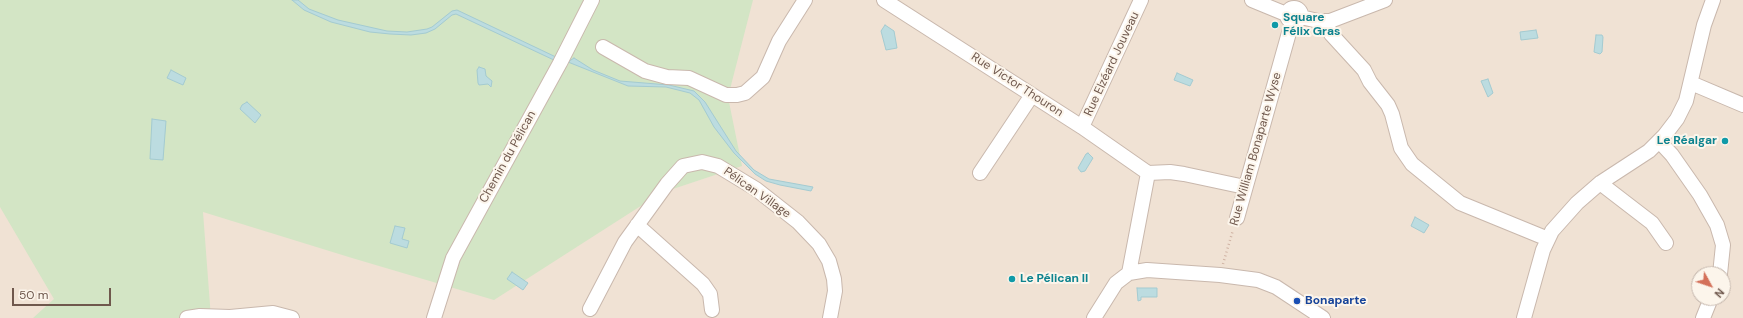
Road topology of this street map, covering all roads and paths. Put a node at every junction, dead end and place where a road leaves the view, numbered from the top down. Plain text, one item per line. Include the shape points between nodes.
1 (592, 0) edge
2 (805, 0) edge
3 (884, 0) edge
4 (1141, 0) edge
5 (1252, 0) edge
6 (1386, 0) edge
7 (1713, 0) edge
8 (1293, 12) edge
9 (1325, 21) junction
10 (603, 47) dead end
11 (1691, 83) junction
12 (1032, 95) junction
13 (1743, 105) edge
14 (1082, 127) junction
15 (1659, 141) junction
16 (980, 173) dead end
17 (1148, 173) junction
18 (1600, 183) junction
19 (1245, 187) junction
20 (1237, 218) joint
21 (637, 225) junction
22 (1548, 239) junction
23 (1666, 243) dead end
24 (1721, 266) edge
25 (1129, 272) junction
26 (1220, 275) junction
27 (1708, 306) edge
28 (590, 308) dead end
29 (712, 310) dead end
30 (436, 312) edge
31 (187, 318) edge
32 (292, 318) edge
33 (446, 318) edge
34 (830, 318) edge
35 (1094, 318) edge
36 (1323, 318) edge
37 (1524, 318) edge
38 (1703, 318) edge

1 - 30 street, Chemin du Pélican via 453,258
2 - 10 street via 779,41 763,77 745,93 737,95 726,95 689,78 667,77 645,71
3 - 12 street, Rue Victor Thouron
4 - 14 street, Rue Elzéard Jouveau
5 - 8 street
6 - 9 street via 1341,18
7 - 11 street via 1704,25
8 - 9 street
8 - 19 street, Rue William Bonaparte Wyse
9 - 22 street via 1331,34 1364,70 1388,105 1401,148 1412,164 1460,203
11 - 13 street
11 - 15 street via 1682,110
12 - 14 street, Rue Victor Thouron
12 - 16 street
14 - 17 street, Rue Victor Thouron
15 - 18 street via 1640,158
15 - 24 street via 1696,189 1717,225 1723,245
17 - 19 street via 1184,174
17 - 25 street
18 - 22 street via 1567,214
18 - 23 street via 1652,223
19 - 20 street, Rue William Bonaparte Wyse
20 - 26 path, Rue William Bonaparte Wyse
21 - 28 street, Pélican Village via 625,242
21 - 29 street via 703,284 710,294
21 - 34 street, Pélican Village via 683,166 702,162 718,166 787,212 819,244 830,261 834,279 835,291
22 - 37 street
25 - 26 street via 1147,270
25 - 35 street via 1112,287
26 - 36 street via 1246,277 1267,283
27 - 38 street
30 - 33 street
31 - 32 street via 273,313

